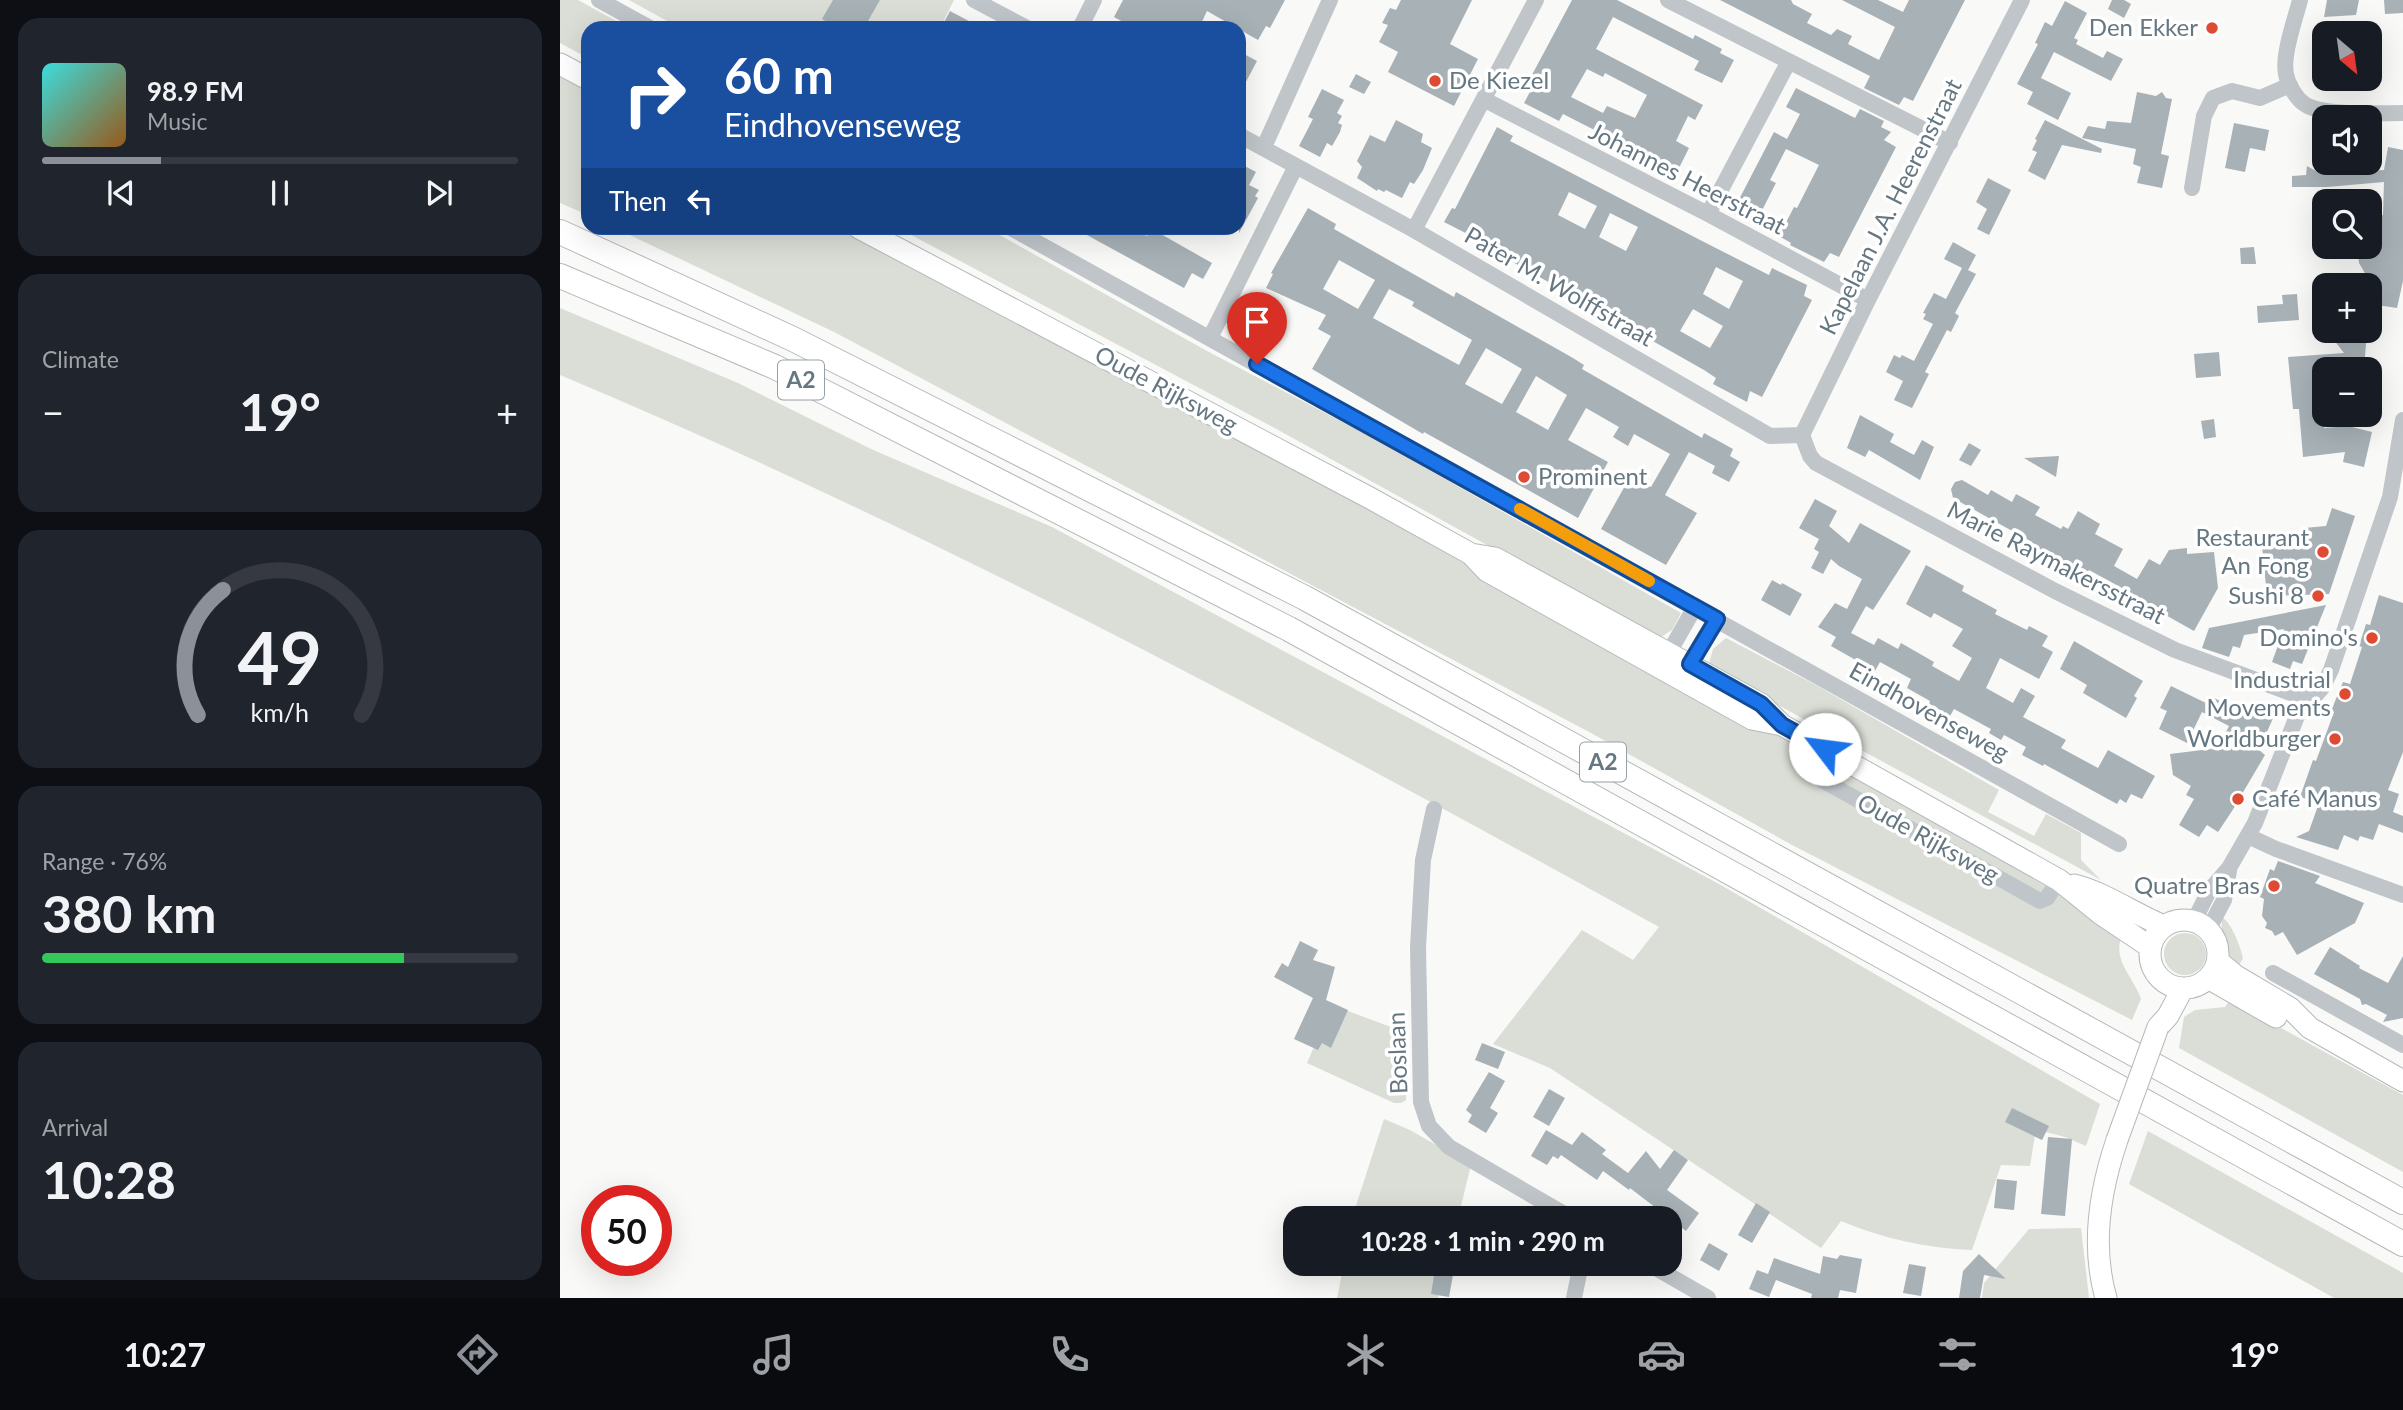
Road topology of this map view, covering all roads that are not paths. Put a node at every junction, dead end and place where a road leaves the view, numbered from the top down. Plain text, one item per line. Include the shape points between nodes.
1 (599, 0) edge
2 (974, 0) edge
3 (1094, 0) edge
4 (1329, 0) edge
5 (1536, 0) edge
6 (1668, 0) edge
7 (2022, 0) edge
8 (2300, 0) edge
9 (637, 21) edge
10 (1014, 21) edge
11 (1084, 21) edge
12 (1787, 62) junction
13 (560, 64) edge
14 (581, 75) edge
15 (2290, 85) junction
16 (1485, 100) junction
17 (2403, 113) edge
18 (1246, 138) edge
19 (1950, 143) junction
20 (1264, 147) junction
21 (1296, 166) junction
22 (2192, 188) dead end
23 (1708, 214) junction
24 (1414, 230) junction
25 (560, 232) edge
26 (872, 235) edge
27 (1023, 235) edge
28 (560, 276) edge
29 (1868, 300) junction
30 (1210, 338) junction
31 (2403, 420) edge
32 (1802, 435) junction
33 (2401, 438) edge
34 (1695, 607) junction
35 (1717, 619) junction
36 (1664, 660) junction
37 (1686, 672) junction
38 (2310, 700) junction
39 (1434, 808) dead end
40 (2248, 836) junction
41 (2119, 844) dead end
42 (2059, 880) junction
43 (2403, 895) edge
44 (2201, 925) junction
45 (2164, 926) junction
46 (2151, 947) junction
47 (2213, 970) junction
48 (2273, 974) dead end
49 (2174, 985) junction
50 (2352, 1017) junction
51 (2339, 1044) junction
52 (2403, 1045) edge
53 (2403, 1081) edge
54 (2403, 1202) edge
55 (1550, 1206) edge
56 (2403, 1244) edge
57 (1579, 1276) edge
58 (1670, 1276) edge
59 (1574, 1298) edge
60 (1708, 1298) edge
61 (2106, 1298) edge

1 - 9 street
2 - 10 street
3 - 11 street
4 - 20 street
5 - 16 street
6 - 12 street
7 - 19 street, Kapelaan J.A. Heerenstraat
8 - 15 street via 2285,72
12 - 19 street
12 - 23 street
13 - 14 main road
15 - 17 street via 2306,105 2327,111
15 - 22 street via 2260,98 2232,91 2213,98 2204,116
16 - 23 street, Johannes Heerstraat
16 - 24 street
18 - 20 street, Pater M. Wolffstraat
19 - 29 street, Kapelaan J.A. Heerenstraat
20 - 21 street, Pater M. Wolffstraat
21 - 24 street, Pater M. Wolffstraat
21 - 30 street
23 - 29 street, Johannes Heerstraat
24 - 32 street, Pater M. Wolffstraat via 1770,436
25 - 54 highway, A2 via 793,339 1305,598
26 - 36 main road, Oude Rijksweg via 1471,554 1495,558
27 - 30 street, Eindhovenseweg
28 - 56 highway, A2 via 775,366 1289,629
29 - 32 street, Kapelaan J.A. Heerenstraat
30 - 34 street, Eindhovenseweg
31 - 33 street
32 - 38 street, Marie Raymakersstraat via 1816,463 2055,591 2175,650
33 - 38 street via 2390,497 2331,670
34 - 35 street, Eindhovenseweg
34 - 36 street
35 - 37 street
35 - 41 street, Eindhovenseweg
36 - 37 main road, Oude Rijksweg
37 - 42 main road, Oude Rijksweg via 1752,719 1782,725
38 - 40 street via 2297,716
39 - 55 street, Boslaan via 1423,860 1418,947 1421,1102 1429,1126 1449,1147
40 - 43 street
40 - 44 street via 2209,891
42 - 45 main road, Oude Rijksweg via 2087,888
42 - 46 main road, Oude Rijksweg
44 - 45 main road via 2179,920
44 - 47 main road via 2218,949
45 - 46 main road
46 - 49 main road via 2154,970
47 - 49 main road via 2200,984
47 - 51 main road via 2282,1020
48 - 50 street
49 - 61 main road, bridge via 2106,1171 2098,1242
50 - 51 street
50 - 52 street
51 - 53 main road
57 - 59 street
58 - 60 street

